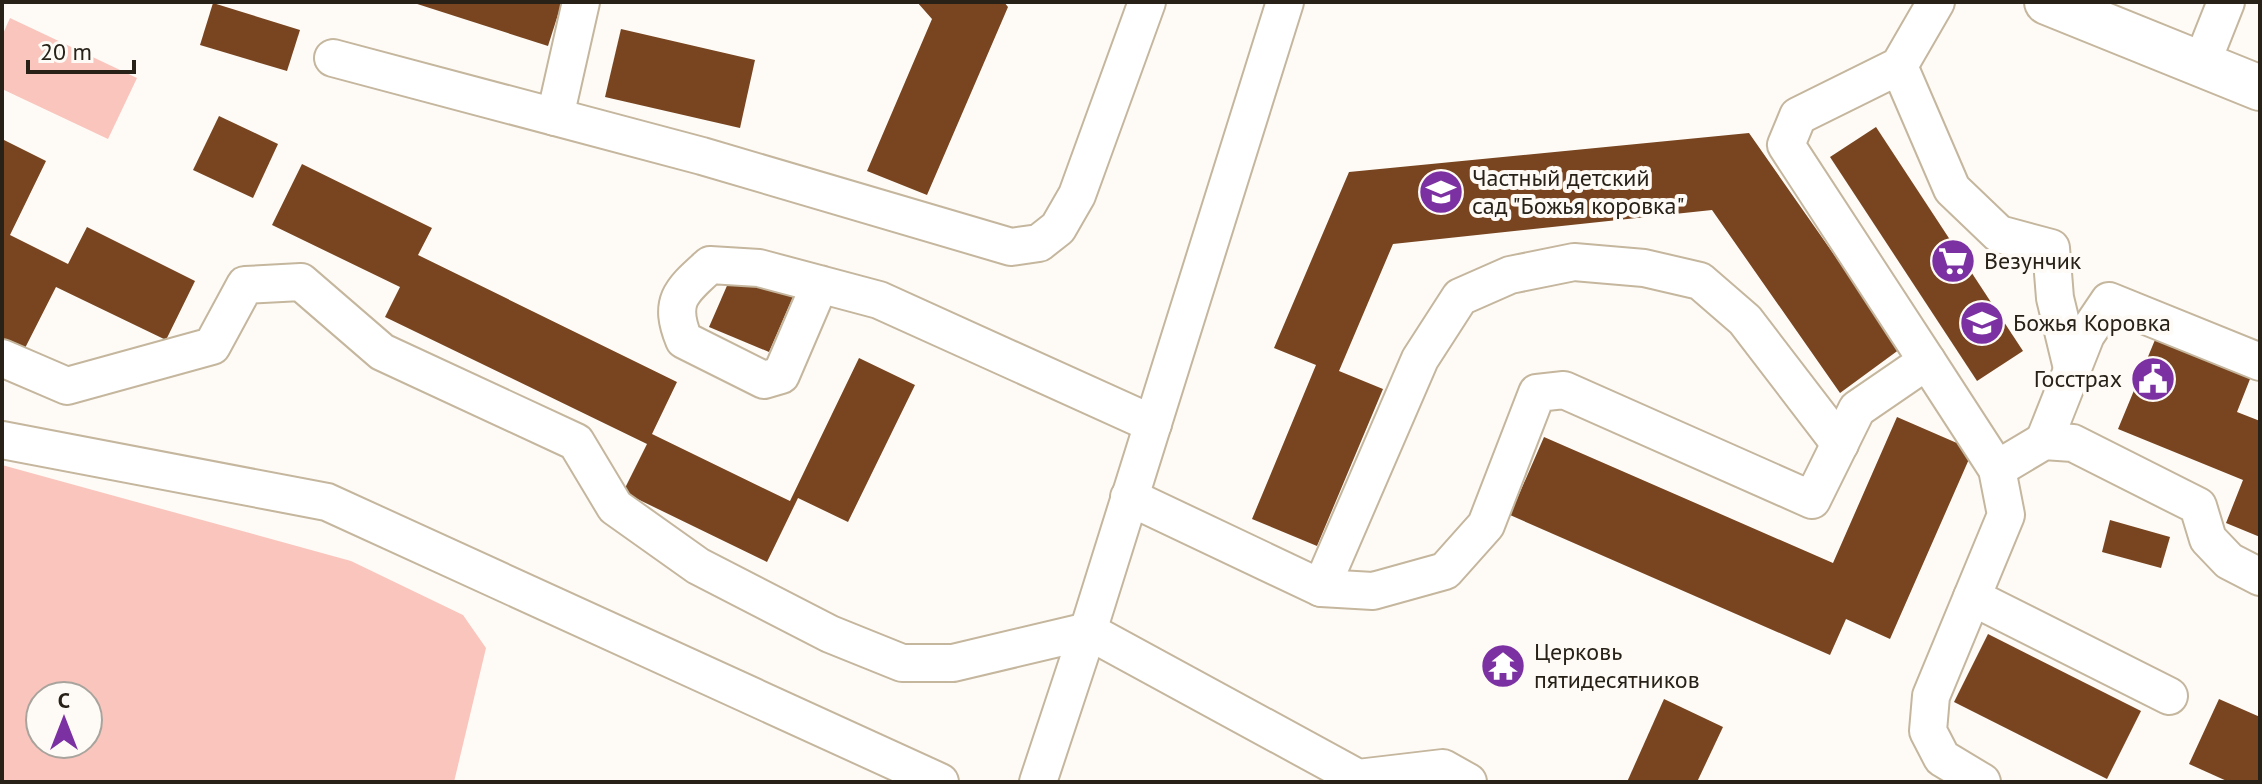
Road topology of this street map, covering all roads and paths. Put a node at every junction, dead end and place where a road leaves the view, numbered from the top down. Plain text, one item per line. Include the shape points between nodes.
1 (581, 2) edge
2 (1147, 2) edge
3 (1285, 2) edge
4 (1936, 2) edge
5 (2047, 2) edge
6 (2226, 2) edge
7 (333, 58) dead end
8 (2201, 65) junction
9 (1899, 66) junction
10 (2260, 88) edge
11 (555, 117) junction
12 (820, 284) dead end
13 (2, 358) edge
14 (1927, 361) junction
15 (2260, 362) edge
16 (2072, 368) junction
17 (1153, 424) junction
18 (2, 440) edge
19 (2044, 441) junction
20 (1840, 444) junction
21 (1997, 469) junction
22 (1129, 497) junction
23 (2260, 577) edge
24 (1321, 588) junction
25 (1972, 597) junction
26 (1088, 631) junction
27 (2169, 696) dead end
28 (940, 782) edge
29 (1038, 782) edge
30 (1468, 782) edge
31 (1982, 782) edge

1 - 11 street
2 - 11 street via 1077,195 1058,228 1039,243 1011,247
3 - 17 street
4 - 9 street
5 - 8 main road
6 - 8 street
7 - 11 street
8 - 10 main road
9 - 14 street via 1798,116 1786,145
9 - 16 street via 1952,189 1999,234 2051,248 2055,298
12 - 17 street via 879,300
13 - 26 street via 67,386 212,346 245,285 301,282 382,352 576,442 615,507 698,566 830,634 902,663 953,663
14 - 20 street via 1857,409
14 - 21 street
15 - 16 street via 2109,301
16 - 19 street
17 - 22 street
18 - 28 street via 327,502
19 - 21 street
19 - 23 street via 2073,443 2198,506 2208,539 2229,561
20 - 24 street via 1812,500 1564,390 1537,393 1486,525 1445,571 1373,591
20 - 24 street via 1745,320 1700,281 1644,268 1574,262 1510,275 1460,297 1420,359
21 - 25 street via 2006,515
22 - 24 street
22 - 26 street
25 - 27 street
25 - 31 street via 1931,696 1928,731 1942,758
26 - 29 street
26 - 30 street via 1358,778 1443,768

